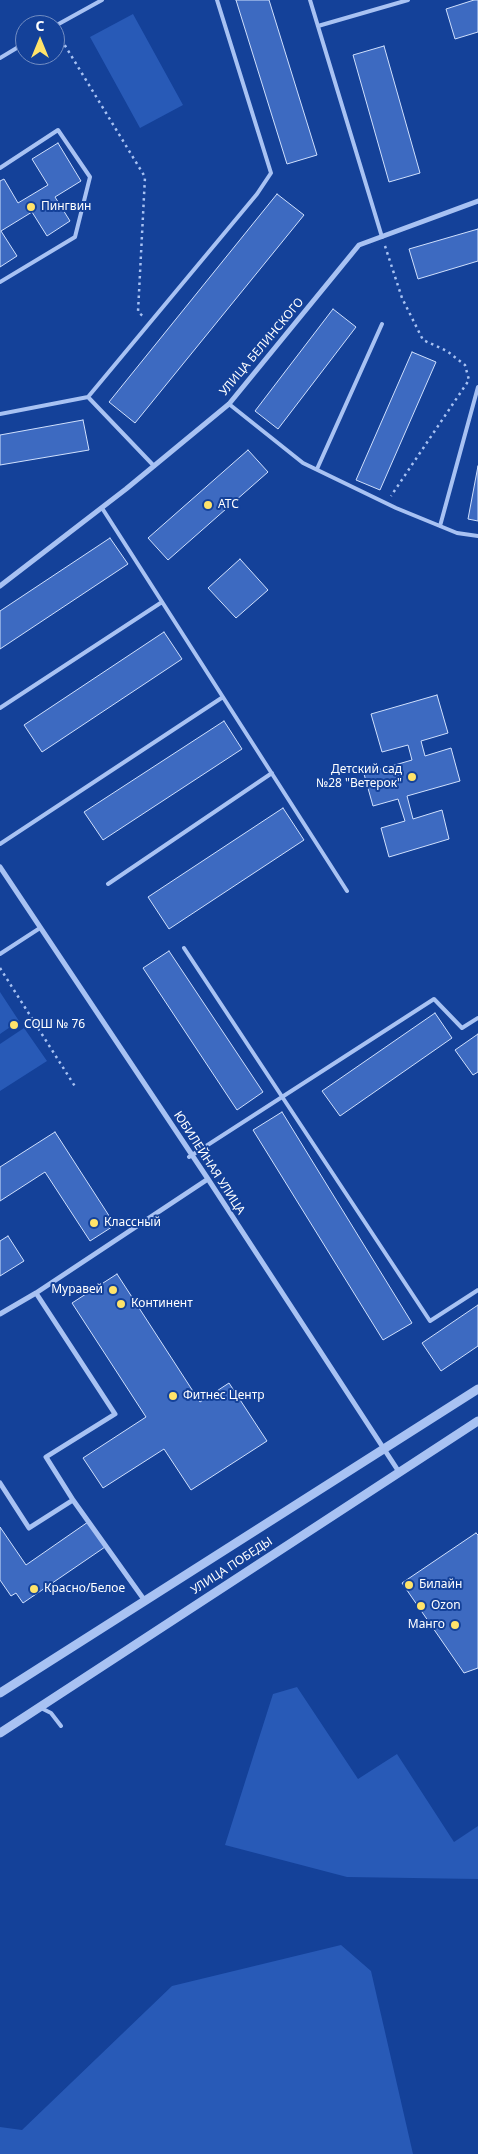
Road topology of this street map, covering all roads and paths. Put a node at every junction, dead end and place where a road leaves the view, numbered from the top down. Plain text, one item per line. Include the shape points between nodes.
1 (102, 0) edge
2 (217, 0) edge
3 (310, 0) edge
4 (408, 0) edge
5 (96, 2) edge
6 (65, 22) edge
7 (318, 26) junction
8 (65, 45) edge
9 (15, 50) edge
10 (0, 58) edge
11 (0, 168) edge
12 (478, 201) edge
13 (382, 237) junction
14 (0, 282) edge
15 (150, 322) junction
16 (382, 324) dead end
17 (478, 387) edge
18 (88, 397) junction
19 (228, 404) junction
20 (0, 414) edge
21 (154, 466) junction
22 (317, 469) junction
23 (386, 503) junction
24 (102, 508) junction
25 (440, 526) junction
26 (478, 536) edge
27 (0, 586) edge
28 (162, 602) junction
29 (223, 697) junction
30 (0, 708) edge
31 (272, 774) junction
32 (0, 844) edge
33 (0, 867) edge
34 (108, 884) dead end
35 (347, 891) dead end
36 (40, 928) junction
37 (184, 948) dead end
38 (0, 954) edge
39 (0, 968) edge
40 (478, 1018) edge
41 (76, 1088) dead end
42 (282, 1096) junction
43 (190, 1156) junction
44 (208, 1179) junction
45 (478, 1290) edge
46 (36, 1293) junction
47 (0, 1314) edge
48 (478, 1389) edge
49 (478, 1421) edge
50 (384, 1449) junction
51 (399, 1472) junction
52 (0, 1483) edge
53 (73, 1500) junction
54 (146, 1601) junction
55 (0, 1693) edge
56 (38, 1708) junction
57 (62, 1726) dead end
58 (0, 1733) edge

1 - 5 lane
2 - 15 lane via 271,173
3 - 7 lane
4 - 7 lane
5 - 6 lane
7 - 13 lane
8 - 15 path via 145,177 138,312
9 - 10 lane
11 - 14 lane via 58,130 90,177 75,237
12 - 13 street, УЛИЦА БЕЛИНСКОГО
13 - 19 street, УЛИЦА БЕЛИНСКОГО via 359,245
13 - 23 path via 402,298 423,340 447,351 465,365 469,380
15 - 18 lane
16 - 22 lane
17 - 25 lane
18 - 20 lane
18 - 21 lane
19 - 21 street, УЛИЦА БЕЛИНСКОГО
19 - 22 lane via 303,462
21 - 24 street, УЛИЦА БЕЛИНСКОГО
22 - 23 lane
23 - 25 lane
24 - 27 street, УЛИЦА БЕЛИНСКОГО
24 - 28 lane
25 - 26 lane
28 - 29 lane
28 - 30 lane
29 - 31 lane
29 - 32 lane
31 - 34 lane
31 - 35 lane
33 - 36 street, ЮБИЛЕЙНАЯ УЛИЦА
36 - 38 lane
36 - 43 street, ЮБИЛЕЙНАЯ УЛИЦА
37 - 42 lane
39 - 41 path
40 - 42 lane via 462,1028 434,999
42 - 43 lane
42 - 45 lane via 430,1321
43 - 44 street, ЮБИЛЕЙНАЯ УЛИЦА
44 - 46 street
44 - 50 street, ЮБИЛЕЙНАЯ УЛИЦА
46 - 47 street
46 - 53 street via 115,1414 46,1457
48 - 50 street, УЛИЦА ПОБЕДЫ
49 - 51 street, УЛИЦА ПОБЕДЫ
50 - 51 street, ЮБИЛЕЙНАЯ УЛИЦА
50 - 54 street, УЛИЦА ПОБЕДЫ
51 - 56 street, УЛИЦА ПОБЕДЫ
52 - 53 street via 29,1528
53 - 54 street
54 - 55 street, УЛИЦА ПОБЕДЫ
56 - 57 lane via 51,1713
56 - 58 street, УЛИЦА ПОБЕДЫ

